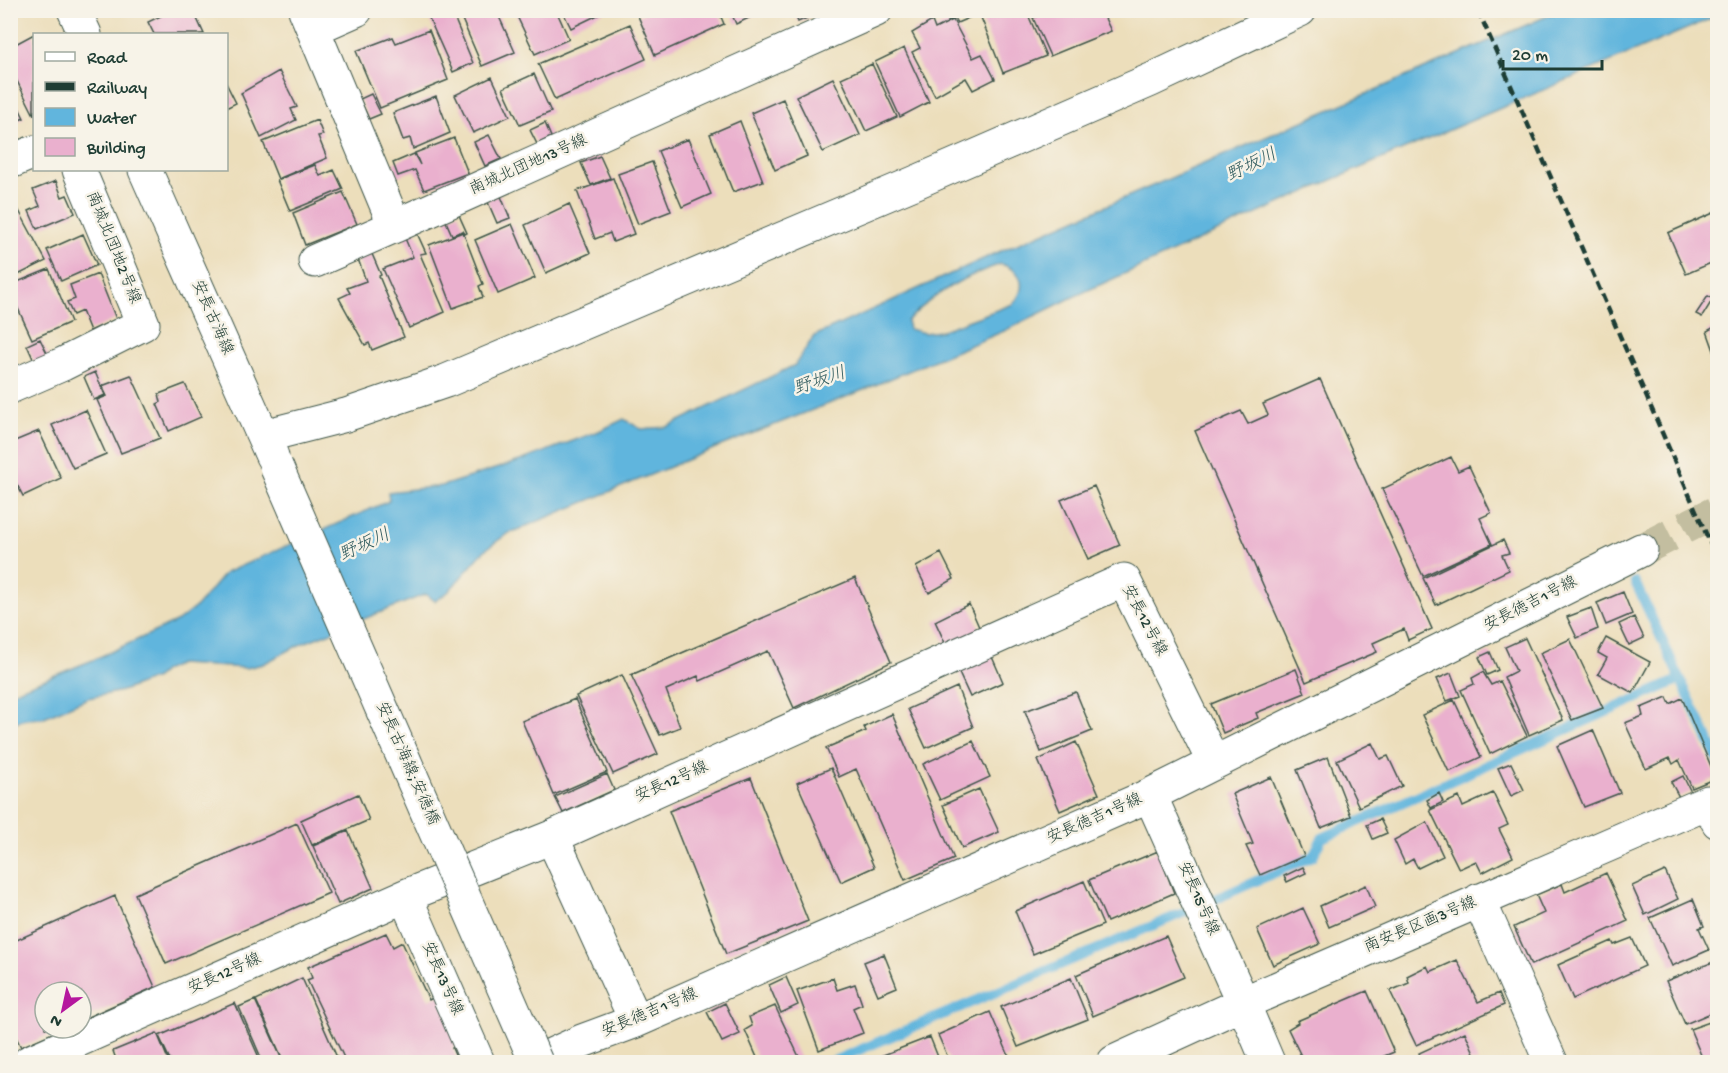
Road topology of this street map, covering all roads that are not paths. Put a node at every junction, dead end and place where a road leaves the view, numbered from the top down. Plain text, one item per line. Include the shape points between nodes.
1 (74, 10) edge
2 (356, 10) edge
3 (876, 10) edge
4 (1300, 10) edge
5 (309, 20) edge
6 (85, 33) edge
7 (33, 152) edge
8 (10, 162) edge
9 (79, 171) edge
10 (145, 171) edge
11 (394, 226) junction
12 (315, 261) dead end
13 (10, 387) edge
14 (270, 451) junction
15 (1641, 550) tunnel mouth
16 (1215, 763) junction
17 (1150, 795) junction
18 (1718, 822) edge
19 (552, 837) junction
20 (405, 896) junction
21 (1479, 900) junction
22 (1243, 1003) junction
23 (636, 1021) junction
24 (588, 1052) edge
25 (29, 1062) edge
26 (478, 1062) edge
27 (536, 1062) edge
28 (1114, 1062) edge
29 (1268, 1062) edge
30 (1551, 1062) edge

1 - 6 street
2 - 5 street
3 - 11 street, 南城北団地13号線
4 - 14 street via 936,174 446,381 346,415
5 - 11 street
7 - 8 street
9 - 13 street, 南城北団地2号線 via 143,324
10 - 14 street, 安長古海線
11 - 12 street, 南城北団地13号線
14 - 27 street, 安長古海線;安徳橋, bridge
15 - 16 street, 安長徳吉1号線
16 - 17 street, 安長徳吉1号線
16 - 19 street, 安長12号線 via 1124,580
17 - 22 street, 安長15号線
17 - 23 street, 安長徳吉1号線
18 - 21 street, 南安長区画3号線 via 1708,802
19 - 20 street, 安長12号線
19 - 23 street
20 - 25 street, 安長12号線
20 - 26 street, 安長13号線
21 - 22 street, 南安長区画3号線
21 - 30 street
22 - 28 street, 南安長区画3号線
22 - 29 street, 安長15号線
23 - 24 street, 安長徳吉1号線
24 - 27 street, 安長徳吉1号線

